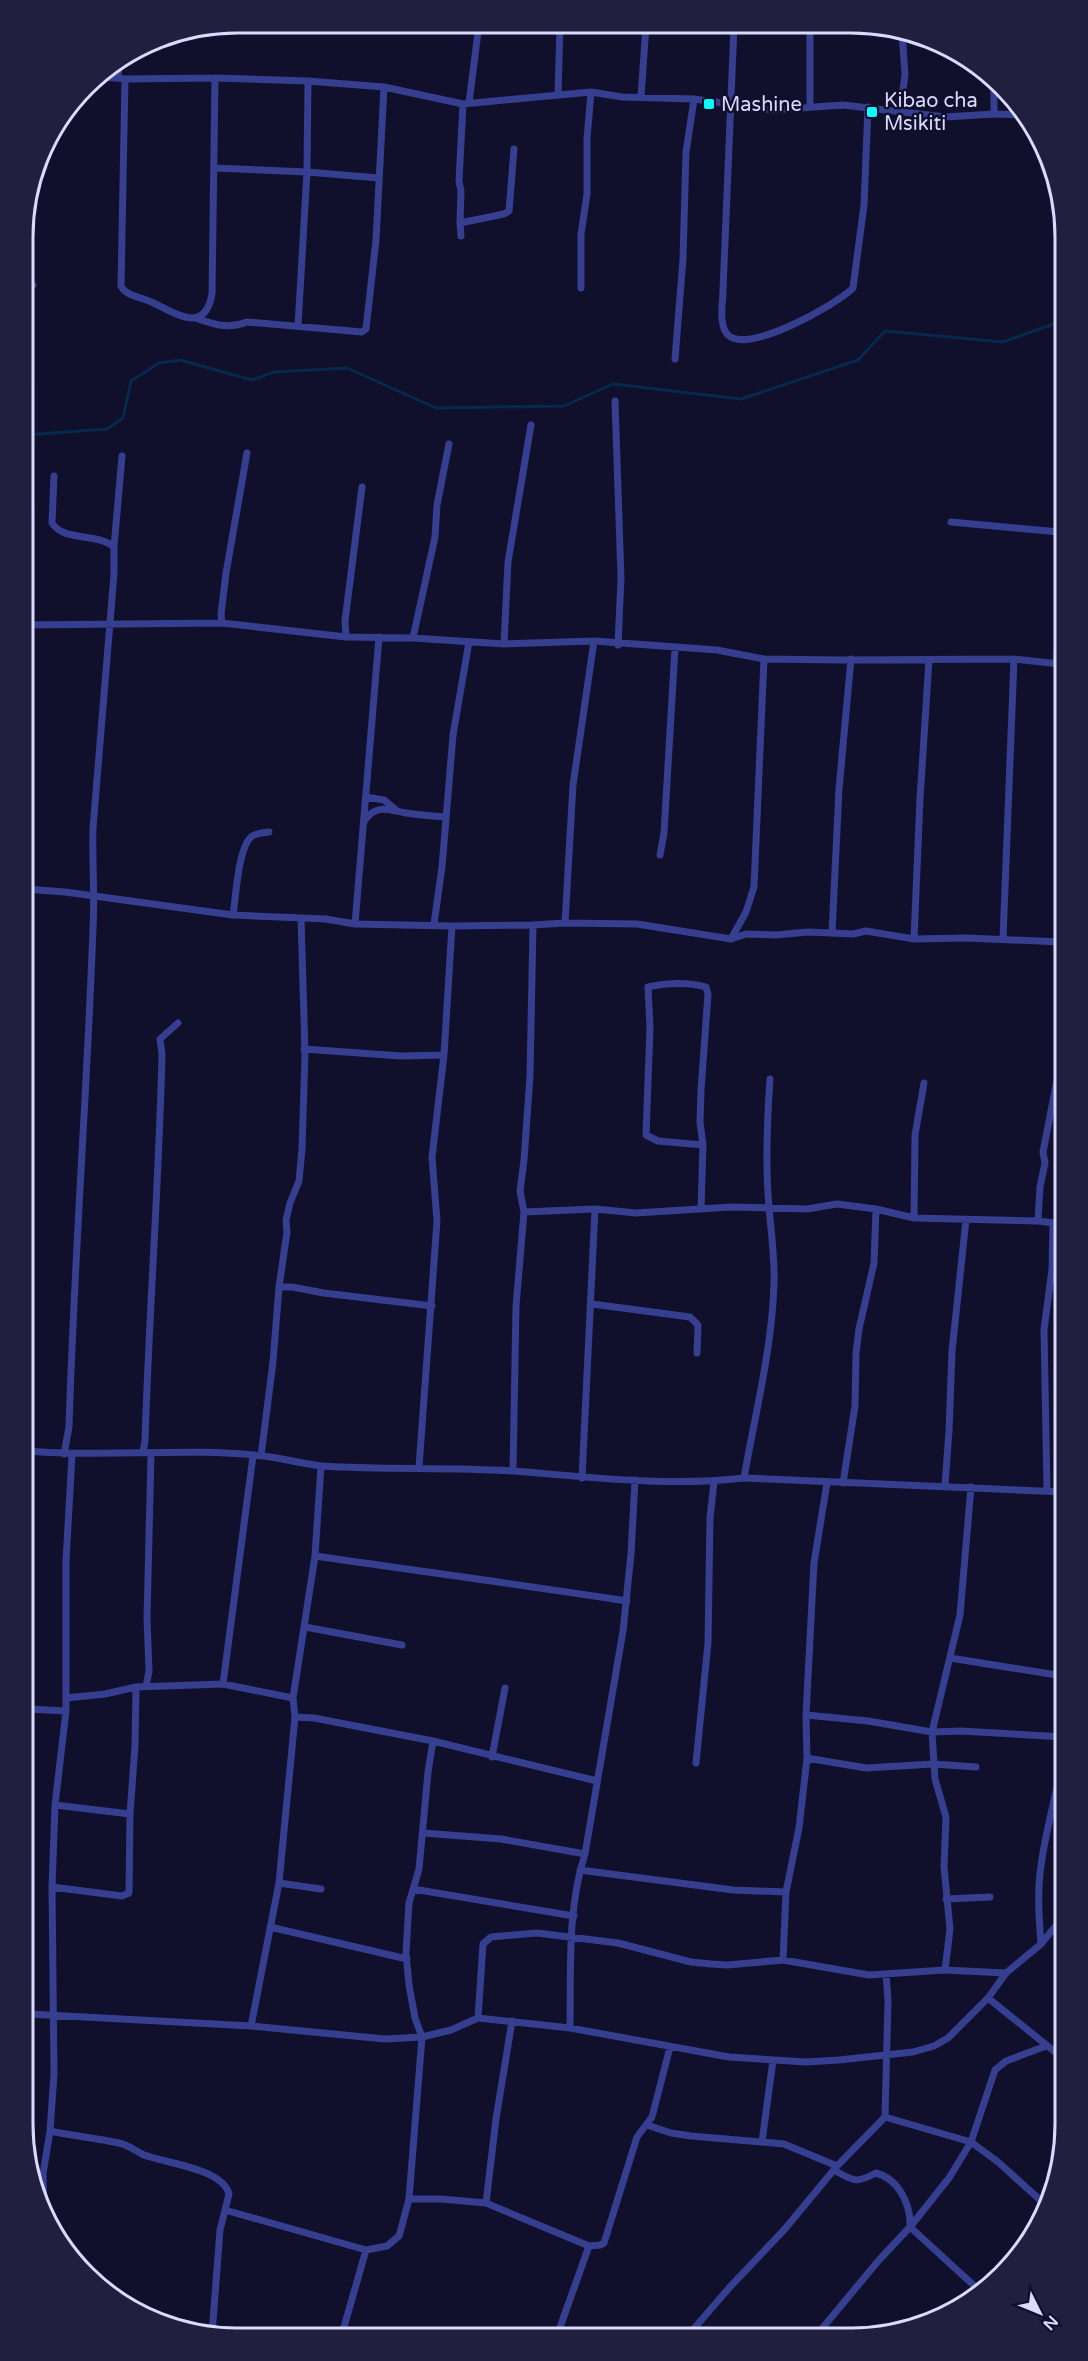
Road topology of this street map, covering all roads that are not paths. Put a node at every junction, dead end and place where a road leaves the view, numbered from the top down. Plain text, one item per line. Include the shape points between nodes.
1 (478, 33) edge
2 (560, 33) edge
3 (645, 33) edge
4 (734, 33) edge
5 (810, 33) edge
6 (903, 40) edge
7 (121, 70) edge
8 (111, 77) edge
9 (122, 78) junction
10 (214, 78) junction
11 (308, 81) junction
12 (384, 87) junction
13 (591, 92) junction
14 (994, 92) edge
15 (558, 95) junction
16 (641, 97) junction
17 (694, 99) junction
18 (466, 103) junction
19 (732, 106) junction
20 (810, 107) junction
21 (868, 107) junction
22 (900, 112) junction
23 (994, 114) junction
24 (1014, 115) edge
25 (514, 149) dead end
26 (214, 168) junction
27 (307, 172) junction
28 (379, 178) junction
29 (460, 223) junction
30 (461, 236) dead end
31 (581, 288) dead end
32 (195, 318) junction
33 (298, 326) junction
34 (675, 359) dead end
35 (615, 401) dead end
36 (531, 425) dead end
37 (449, 444) dead end
38 (247, 453) dead end
39 (122, 456) dead end
40 (54, 476) dead end
41 (362, 487) dead end
42 (951, 522) dead end
43 (1055, 532) edge
44 (114, 547) junction
45 (222, 623) junction
46 (109, 624) junction
47 (33, 625) edge
48 (346, 637) junction
49 (379, 637) junction
50 (413, 638) junction
51 (594, 641) junction
52 (469, 642) junction
53 (504, 644) junction
54 (618, 645) junction
55 (675, 648) junction
56 (764, 659) junction
57 (851, 659) junction
58 (1014, 659) junction
59 (929, 660) junction
60 (1055, 664) edge
61 (366, 797) junction
62 (396, 810) junction
63 (445, 817) junction
64 (363, 823) junction
65 (268, 832) dead end
66 (660, 855) dead end
67 (33, 890) edge
68 (94, 897) junction
69 (233, 915) junction
70 (301, 918) junction
71 (565, 923) junction
72 (355, 924) junction
73 (434, 924) junction
74 (452, 926) junction
75 (533, 926) junction
76 (832, 933) junction
77 (731, 939) junction
78 (914, 939) junction
79 (1003, 939) junction
80 (1055, 942) edge
81 (178, 1023) dead end
82 (304, 1049) junction
83 (444, 1055) junction
84 (770, 1079) dead end
85 (924, 1083) dead end
86 (1055, 1091) edge
87 (703, 1145) junction
88 (769, 1207) junction
89 (701, 1208) junction
90 (595, 1209) junction
91 (876, 1209) junction
92 (524, 1212) junction
93 (914, 1218) junction
94 (966, 1220) junction
95 (1038, 1221) junction
96 (1053, 1223) joint
97 (279, 1287) junction
98 (592, 1304) junction
99 (432, 1306) junction
100 (697, 1353) dead end
101 (33, 1451) edge
102 (147, 1453) junction
103 (68, 1454) junction
104 (253, 1456) junction
105 (261, 1456) junction
106 (321, 1466) junction
107 (419, 1467) junction
108 (513, 1471) junction
109 (582, 1478) junction
110 (744, 1478) junction
111 (634, 1480) junction
112 (714, 1482) junction
113 (827, 1483) junction
114 (843, 1483) junction
115 (945, 1485) junction
116 (971, 1487) junction
117 (1047, 1490) junction
118 (1055, 1491) edge
119 (315, 1556) junction
120 (627, 1601) junction
121 (305, 1627) junction
122 (402, 1646) dead end
123 (950, 1658) junction
124 (1055, 1675) edge
125 (223, 1684) junction
126 (136, 1687) junction
127 (146, 1687) junction
128 (505, 1688) dead end
129 (66, 1698) junction
130 (292, 1698) junction
131 (33, 1709) edge
132 (66, 1711) junction
133 (806, 1715) junction
134 (295, 1717) junction
135 (932, 1732) junction
136 (1055, 1736) edge
137 (433, 1741) junction
138 (492, 1757) junction
139 (807, 1758) junction
140 (696, 1762) dead end
141 (933, 1764) junction
142 (976, 1767) dead end
143 (597, 1781) junction
144 (1055, 1800) edge
145 (55, 1805) junction
146 (130, 1814) junction
147 (423, 1833) junction
148 (585, 1854) junction
149 (580, 1870) junction
150 (279, 1883) junction
151 (52, 1887) junction
152 (321, 1889) dead end
153 (412, 1889) junction
154 (786, 1892) junction
155 (990, 1897) dead end
156 (946, 1899) junction
157 (574, 1916) junction
158 (270, 1927) junction
159 (1055, 1927) edge
160 (572, 1936) junction
161 (1041, 1944) junction
162 (407, 1959) junction
163 (783, 1960) junction
164 (945, 1970) junction
165 (1006, 1973) junction
166 (886, 1974) junction
167 (988, 1998) junction
168 (33, 2014) edge
169 (54, 2016) junction
170 (478, 2018) junction
171 (512, 2020) junction
172 (251, 2026) junction
173 (570, 2028) junction
174 (422, 2037) junction
175 (1046, 2046) junction
176 (670, 2047) junction
177 (1055, 2053) edge
178 (887, 2056) junction
179 (773, 2060) junction
180 (885, 2116) junction
181 (647, 2125) junction
182 (50, 2131) junction
183 (762, 2142) junction
184 (971, 2142) junction
185 (835, 2168) junction
186 (44, 2188) edge
187 (409, 2199) junction
188 (1040, 2200) edge
189 (486, 2203) junction
190 (225, 2210) junction
191 (910, 2227) junction
192 (588, 2246) junction
193 (366, 2250) junction
194 (975, 2286) edge
195 (213, 2326) edge
196 (344, 2328) edge
197 (560, 2328) edge
198 (694, 2328) edge
199 (822, 2328) edge

1 - 18 street
2 - 15 street
3 - 16 street
4 - 19 street
5 - 20 street
6 - 22 street via 905,75
7 - 9 street
8 - 9 street
9 - 10 street
9 - 32 street via 121,286 174,315
10 - 11 street
10 - 26 street
11 - 12 street
11 - 27 street
12 - 18 street
12 - 28 street
13 - 15 street
13 - 16 street
13 - 31 street
14 - 23 street
15 - 18 street
16 - 17 street
17 - 19 street
17 - 34 street via 686,152
18 - 29 street via 459,181
19 - 20 street via 772,110
19 - 21 street via 723,324 727,334 744,339 800,321 840,300 853,288 864,205
20 - 21 street
21 - 22 street
22 - 23 street via 945,117
23 - 24 street
25 - 29 street via 509,211
26 - 27 street
26 - 32 street via 212,294 209,308
27 - 28 street
27 - 33 street
28 - 33 street via 366,329 362,332
29 - 30 street
32 - 33 street via 222,327 247,322
35 - 54 street via 621,578
36 - 53 street via 508,562
37 - 50 street via 435,537
38 - 45 street via 226,573
39 - 44 street
40 - 44 street via 52,523 56,530 100,538
41 - 48 street
42 - 43 street
44 - 46 street
45 - 46 street
45 - 48 street
46 - 47 street
46 - 68 street via 93,828
48 - 49 street
49 - 50 street
49 - 61 street
50 - 52 street
51 - 53 street
51 - 54 street
51 - 71 street via 573,785
52 - 53 street
52 - 63 street via 453,735
54 - 55 street
55 - 56 street via 717,650
55 - 66 street
56 - 57 street
56 - 77 street via 754,887
57 - 59 street
57 - 76 street
58 - 59 street
58 - 60 street
58 - 79 street
59 - 78 street
61 - 62 street via 384,800
61 - 64 street
62 - 63 street
62 - 64 street via 379,808
63 - 73 street
64 - 72 street
65 - 69 street via 250,838 243,851
67 - 68 street
68 - 69 street
68 - 103 street
69 - 70 street
70 - 72 street
70 - 82 street
71 - 75 street
71 - 77 street via 637,924
72 - 73 street
73 - 74 street
74 - 75 street
74 - 83 street
75 - 92 street via 530,1076 520,1191
76 - 77 street via 746,934
76 - 78 street via 866,931
78 - 79 street
79 - 80 street
81 - 102 street via 160,1039
82 - 83 street
82 - 97 street via 299,1181 286,1220
83 - 99 street via 432,1157 437,1221
84 - 88 street
85 - 93 street via 915,1135
86 - 95 street via 1043,1152
87 - 87 street via 658,1141 646,1135 648,987 706,987 700,1122
87 - 89 street
88 - 89 street
88 - 91 street via 807,1209 837,1204
88 - 110 street via 774,1285
89 - 90 street via 636,1213
90 - 92 street
90 - 98 street
91 - 93 street
91 - 114 street via 874,1263 859,1329 855,1406
92 - 108 street via 516,1306
93 - 94 street
94 - 95 street
94 - 115 street via 952,1351
95 - 96 street
96 - 117 street via 1044,1330
97 - 99 street
97 - 105 street
98 - 100 street via 692,1318 698,1324
98 - 109 street
99 - 107 street
101 - 103 street
102 - 103 street
102 - 104 street
102 - 127 street
103 - 129 street
104 - 105 street
104 - 125 street
105 - 106 street
106 - 107 street
106 - 119 street
107 - 108 street
108 - 109 street
109 - 111 street
110 - 112 street
110 - 113 street
111 - 112 street
111 - 120 street
112 - 140 street via 708,1643
113 - 114 street
113 - 133 street via 814,1563
114 - 115 street
115 - 116 street
116 - 117 street
116 - 123 street via 960,1615
117 - 118 street
119 - 120 street
119 - 121 street
120 - 143 street
121 - 122 street
121 - 130 street
123 - 124 street
123 - 135 street
125 - 127 street
125 - 130 street
126 - 127 street
126 - 129 street
126 - 146 street
128 - 138 street
129 - 132 street
130 - 134 street
131 - 132 street
132 - 145 street
133 - 135 street
133 - 139 street
134 - 137 street
134 - 150 street
135 - 136 street
135 - 141 street
137 - 138 street
137 - 147 street
138 - 143 street
139 - 141 street via 866,1768
139 - 154 street
141 - 142 street
141 - 156 street via 946,1816
143 - 148 street
144 - 161 street via 1041,1864
145 - 146 street
145 - 151 street
146 - 151 street via 129,1893 122,1896
147 - 148 street via 501,1839
147 - 153 street via 419,1869
148 - 149 street
149 - 154 street via 723,1889
149 - 157 street
150 - 152 street
150 - 158 street
151 - 169 street
153 - 157 street
153 - 162 street
154 - 163 street
155 - 156 street
156 - 164 street via 950,1929
157 - 160 street
158 - 162 street
158 - 172 street
159 - 161 street
160 - 163 street via 641,1947 691,1962 727,1965
160 - 170 street via 525,1934 485,1941
160 - 173 street
161 - 165 street
162 - 174 street via 415,2018
163 - 166 street via 852,1973
164 - 165 street
164 - 166 street
165 - 167 street
166 - 178 street
167 - 175 street
167 - 178 street via 948,2038 934,2046
168 - 169 street
169 - 172 street
169 - 182 street
170 - 171 street
170 - 174 street
171 - 173 street
171 - 189 street
172 - 174 street via 386,2039
173 - 176 street
174 - 187 street
175 - 177 street
175 - 184 street via 1006,2061 995,2070
176 - 179 street
176 - 181 street
178 - 179 street
178 - 180 street
179 - 183 street
180 - 184 street
180 - 185 street
181 - 183 street via 691,2136
181 - 192 street via 634,2144 604,2243
182 - 186 street
182 - 190 street via 121,2144 222,2181 229,2194
183 - 185 street via 784,2144
184 - 188 street
184 - 191 street
185 - 191 street via 856,2181 876,2173 884,2175 909,2207
185 - 198 street
187 - 189 street
187 - 193 street via 399,2236 387,2246
189 - 192 street
190 - 193 street
190 - 195 street via 218,2244
191 - 194 street
191 - 199 street
192 - 197 street
193 - 196 street

